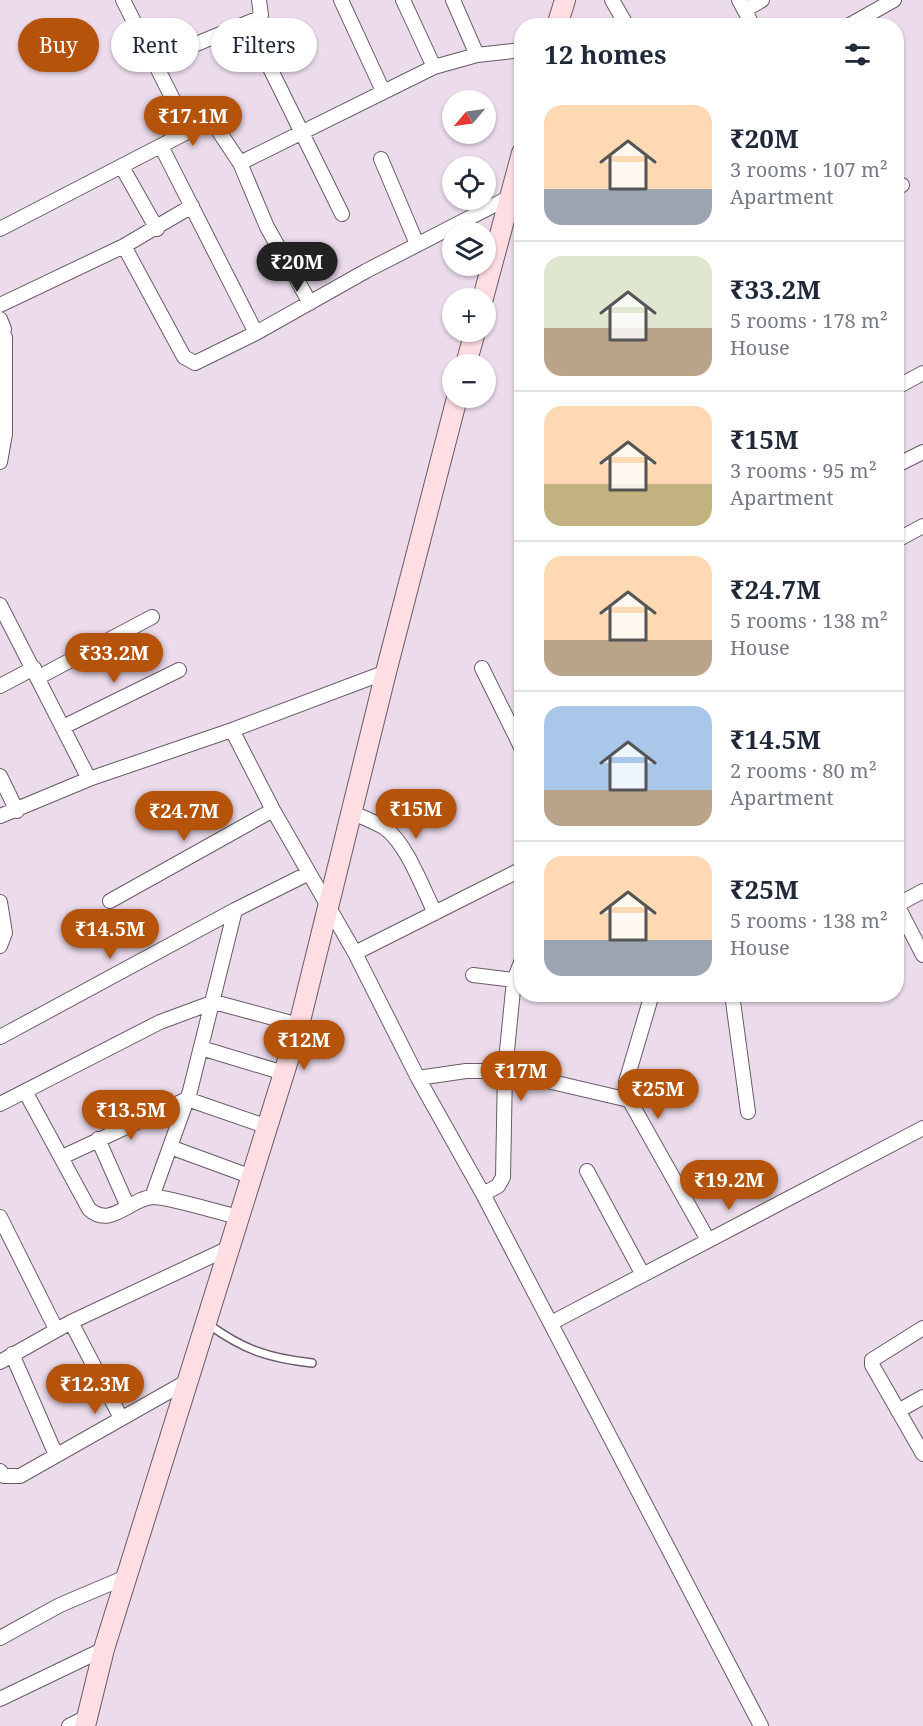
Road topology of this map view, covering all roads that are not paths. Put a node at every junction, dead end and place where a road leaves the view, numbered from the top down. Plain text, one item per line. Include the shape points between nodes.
1 (123, 0) edge
2 (259, 0) edge
3 (341, 0) edge
4 (403, 0) edge
5 (453, 0) edge
6 (565, 0) edge
7 (612, 0) edge
8 (762, 0) edge
9 (894, 0) edge
10 (742, 5) edge
11 (133, 18) edge
12 (559, 18) edge
13 (622, 18) edge
14 (862, 18) edge
15 (199, 42) edge
16 (514, 51) edge
17 (477, 55) junction
18 (434, 67) junction
19 (161, 72) edge
20 (272, 72) edge
21 (383, 91) junction
22 (189, 131) junction
23 (301, 132) junction
24 (161, 146) junction
25 (381, 159) dead end
26 (240, 163) junction
27 (122, 166) junction
28 (514, 194) edge
29 (513, 199) junction
30 (192, 206) junction
31 (342, 214) dead end
32 (471, 222) edge
33 (0, 229) edge
34 (157, 229) junction
35 (442, 235) edge
36 (496, 239) edge
37 (417, 244) junction
38 (124, 246) junction
39 (310, 303) junction
40 (0, 305) edge
41 (0, 319) edge
42 (256, 333) junction
43 (2, 340) edge
44 (923, 373) edge
45 (904, 383) edge
46 (3, 406) edge
47 (455, 408) edge
48 (923, 452) edge
49 (0, 462) edge
50 (904, 462) edge
51 (923, 525) edge
52 (904, 536) edge
53 (0, 605) edge
54 (152, 617) dead end
55 (482, 668) dead end
56 (179, 670) dead end
57 (37, 672) junction
58 (386, 672) junction
59 (0, 686) edge
60 (63, 727) junction
61 (232, 730) junction
62 (514, 733) edge
63 (0, 776) edge
64 (90, 779) junction
65 (273, 810) junction
66 (17, 811) junction
67 (351, 812) junction
68 (0, 816) edge
69 (309, 873) junction
70 (514, 873) edge
71 (923, 891) edge
72 (110, 901) dead end
73 (904, 901) edge
74 (0, 902) edge
75 (328, 905) junction
76 (235, 910) junction
77 (435, 913) junction
78 (904, 918) edge
79 (0, 946) edge
80 (355, 953) junction
81 (923, 955) edge
82 (473, 975) dead end
83 (514, 980) joint
84 (214, 1002) junction
85 (650, 1002) edge
86 (733, 1002) edge
87 (299, 1025) junction
88 (0, 1037) edge
89 (201, 1048) junction
90 (506, 1071) junction
91 (284, 1073) junction
92 (418, 1078) junction
93 (26, 1093) junction
94 (187, 1099) junction
95 (629, 1100) junction
96 (1, 1102) edge
97 (748, 1112) dead end
98 (268, 1126) junction
99 (923, 1128) edge
100 (98, 1138) junction
101 (170, 1147) junction
102 (62, 1156) junction
103 (587, 1171) dead end
104 (252, 1177) junction
105 (483, 1194) junction
106 (152, 1197) junction
107 (128, 1208) junction
108 (0, 1217) edge
109 (239, 1217) junction
110 (708, 1240) junction
111 (231, 1247) junction
112 (643, 1275) junction
113 (71, 1322) junction
114 (206, 1323) junction
115 (551, 1323) junction
116 (923, 1328) edge
117 (56, 1329) junction
118 (4, 1356) edge
119 (312, 1363) dead end
120 (186, 1382) junction
121 (923, 1397) edge
122 (898, 1411) junction
123 (121, 1419) junction
124 (923, 1454) edge
125 (57, 1455) junction
126 (0, 1471) edge
127 (126, 1577) junction
128 (0, 1638) edge
129 (104, 1649) junction
130 (0, 1699) edge
131 (86, 1722) edge
132 (69, 1726) edge
133 (762, 1726) edge

1 - 11 street
2 - 15 street via 261,15 257,19
3 - 21 street
4 - 18 street
5 - 17 street
6 - 12 street
7 - 13 street
8 - 10 street
9 - 14 street
16 - 17 street
17 - 18 street
18 - 21 street
19 - 22 street
20 - 23 street
21 - 23 street
22 - 24 street
22 - 26 street via 205,123 216,128
23 - 26 street
23 - 31 street
24 - 27 street
24 - 30 street
25 - 37 street
26 - 39 street via 267,227
27 - 33 street
27 - 34 street
28 - 29 street
29 - 32 street
29 - 36 street
30 - 34 street
30 - 42 street
34 - 38 street
35 - 37 street
37 - 39 street
38 - 40 street
38 - 42 street via 188,362 195,363
39 - 42 street
41 - 43 street
43 - 46 street
44 - 45 street
46 - 49 street via 5,434
47 - 58 street
48 - 50 street
51 - 52 street
53 - 57 street
54 - 57 street
55 - 62 street
56 - 60 street
57 - 59 street
57 - 60 street
58 - 61 street
58 - 67 street
60 - 64 street
61 - 64 street
61 - 65 street
63 - 66 street
64 - 66 street
65 - 69 street
65 - 72 street
66 - 68 street
67 - 75 street
67 - 77 street via 394,836
69 - 75 street
69 - 76 street
70 - 77 street
71 - 73 street
74 - 79 street via 5,933
75 - 80 street
75 - 87 street
76 - 84 street
76 - 88 street
77 - 80 street
78 - 81 street
80 - 92 street
82 - 83 street
83 - 90 street
84 - 87 street
84 - 89 street
84 - 93 street via 160,1022
85 - 95 street via 626,1082
86 - 97 street
87 - 91 street
89 - 91 street
89 - 94 street
90 - 92 street via 466,1071
90 - 95 street
90 - 105 street via 503,1177 498,1186
91 - 98 street
92 - 105 street
93 - 96 street
93 - 102 street
94 - 98 street
94 - 100 street
94 - 101 street
95 - 110 street
98 - 104 street
99 - 110 street
100 - 102 street
100 - 107 street
101 - 104 street
101 - 106 street
102 - 107 street via 95,1214 102,1217
103 - 112 street
104 - 109 street
105 - 115 street
106 - 107 street
106 - 109 street
108 - 117 street
109 - 111 street
110 - 112 street
111 - 113 street
111 - 114 street
112 - 115 street
113 - 117 street
113 - 123 street
114 - 119 lane via 256,1353
114 - 120 street
115 - 133 street
116 - 122 street via 872,1360
117 - 118 street
118 - 125 street
120 - 123 street
120 - 127 street
121 - 122 street
122 - 124 street
123 - 125 street
125 - 126 street via 20,1476 4,1476
127 - 128 street via 60,1605
127 - 129 street
129 - 130 street
129 - 131 street
131 - 132 street

